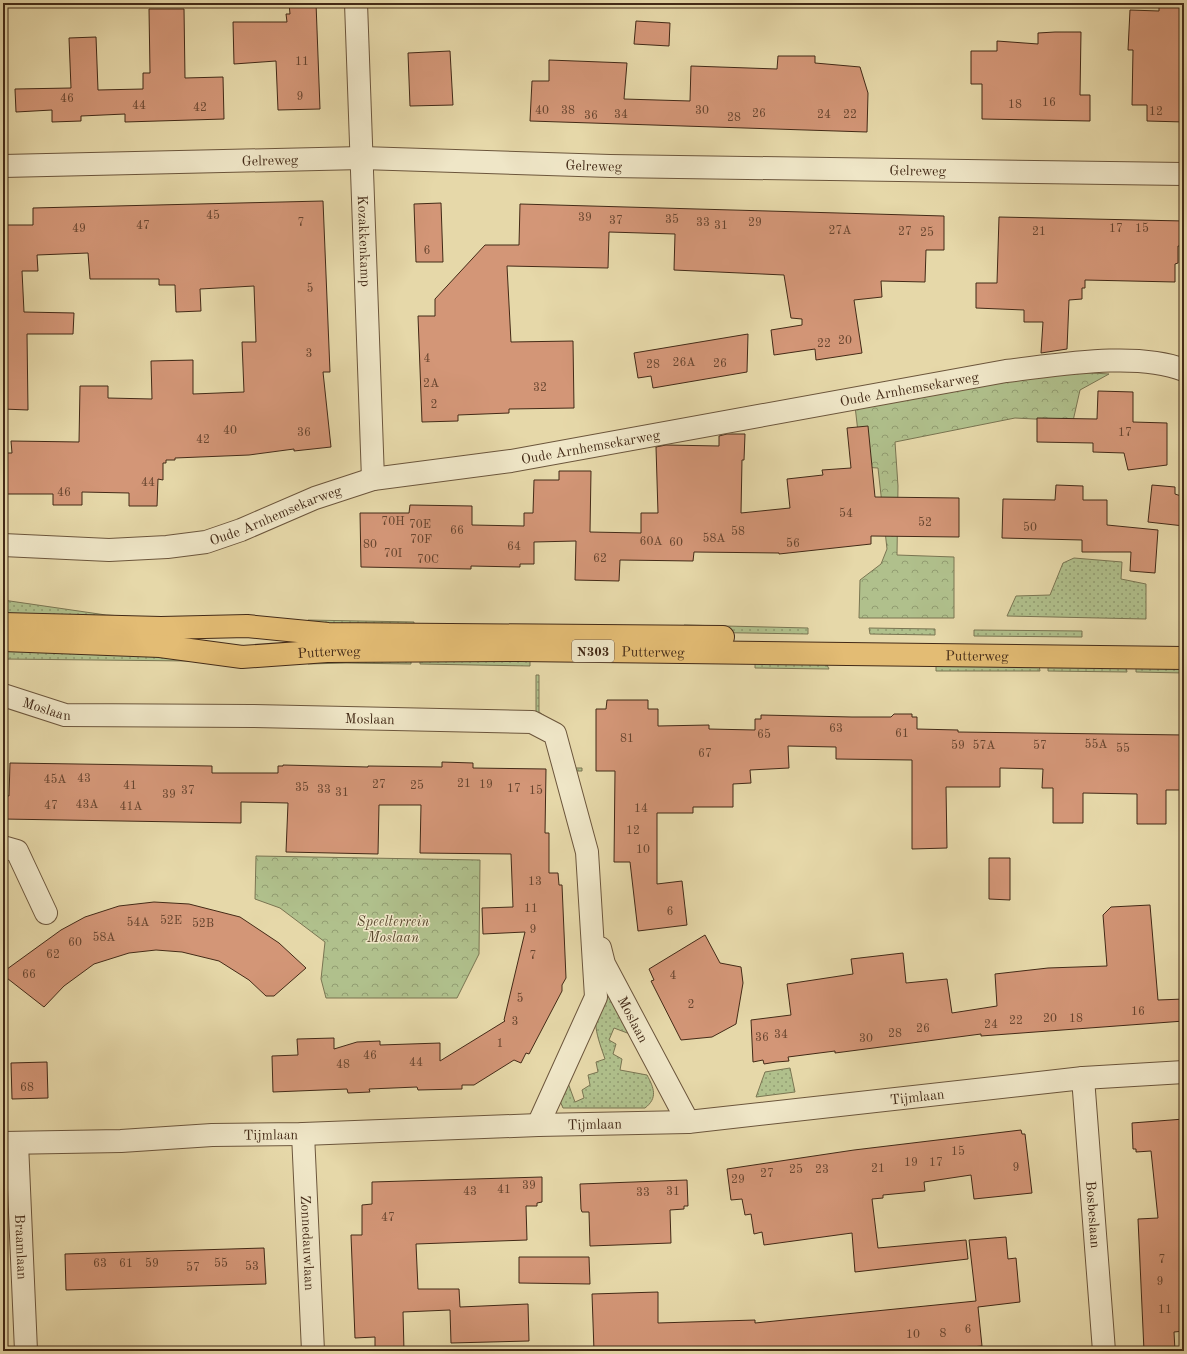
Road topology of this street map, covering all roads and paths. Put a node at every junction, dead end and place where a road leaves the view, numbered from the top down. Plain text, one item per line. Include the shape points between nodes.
1 (356, 3) edge
2 (362, 158) junction
3 (3, 166) edge
4 (1184, 174) edge
5 (1184, 370) edge
6 (373, 479) junction
7 (3, 545) edge
8 (3, 624) edge
9 (3, 640) edge
10 (1184, 643) edge
11 (1184, 658) edge
12 (3, 695) edge
13 (3, 847) edge
14 (592, 912) junction
15 (46, 913) dead end
16 (1184, 1072) edge
17 (1083, 1078) junction
18 (688, 1122) junction
19 (538, 1125) junction
20 (303, 1134) junction
21 (10, 1143) edge
22 (26, 1351) edge
23 (313, 1351) edge
24 (1104, 1351) edge

1 - 2 street, Kozakkenkamp
2 - 3 street, Gelreweg
2 - 4 street, Gelreweg via 610,166
2 - 6 street, Kozakkenkamp
5 - 6 street, Oude Arnhemsekarweg via 1172,365 1132,360 1006,371 511,461
6 - 7 street, Oude Arnhemsekarweg via 315,498 206,542 167,548 109,550
8 - 10 main road, Putterweg / N303 via 161,628 247,626 328,634
9 - 11 main road, Putterweg / N303 via 160,646 242,657 327,651 526,650
12 - 14 street, Moslaan via 66,715 532,722 555,734 587,852
13 - 15 street via 17,851
14 - 18 street, Moslaan via 604,964
14 - 19 street, Moslaan via 596,997
16 - 17 street, Tijmlaan
17 - 18 street, Tijmlaan
17 - 24 street, Bosbeslaan
18 - 19 street, Tijmlaan
19 - 20 street, Tijmlaan
20 - 21 street, Tijmlaan
20 - 23 street, Zonnedauwlaan
21 - 22 street, Braamlaan

